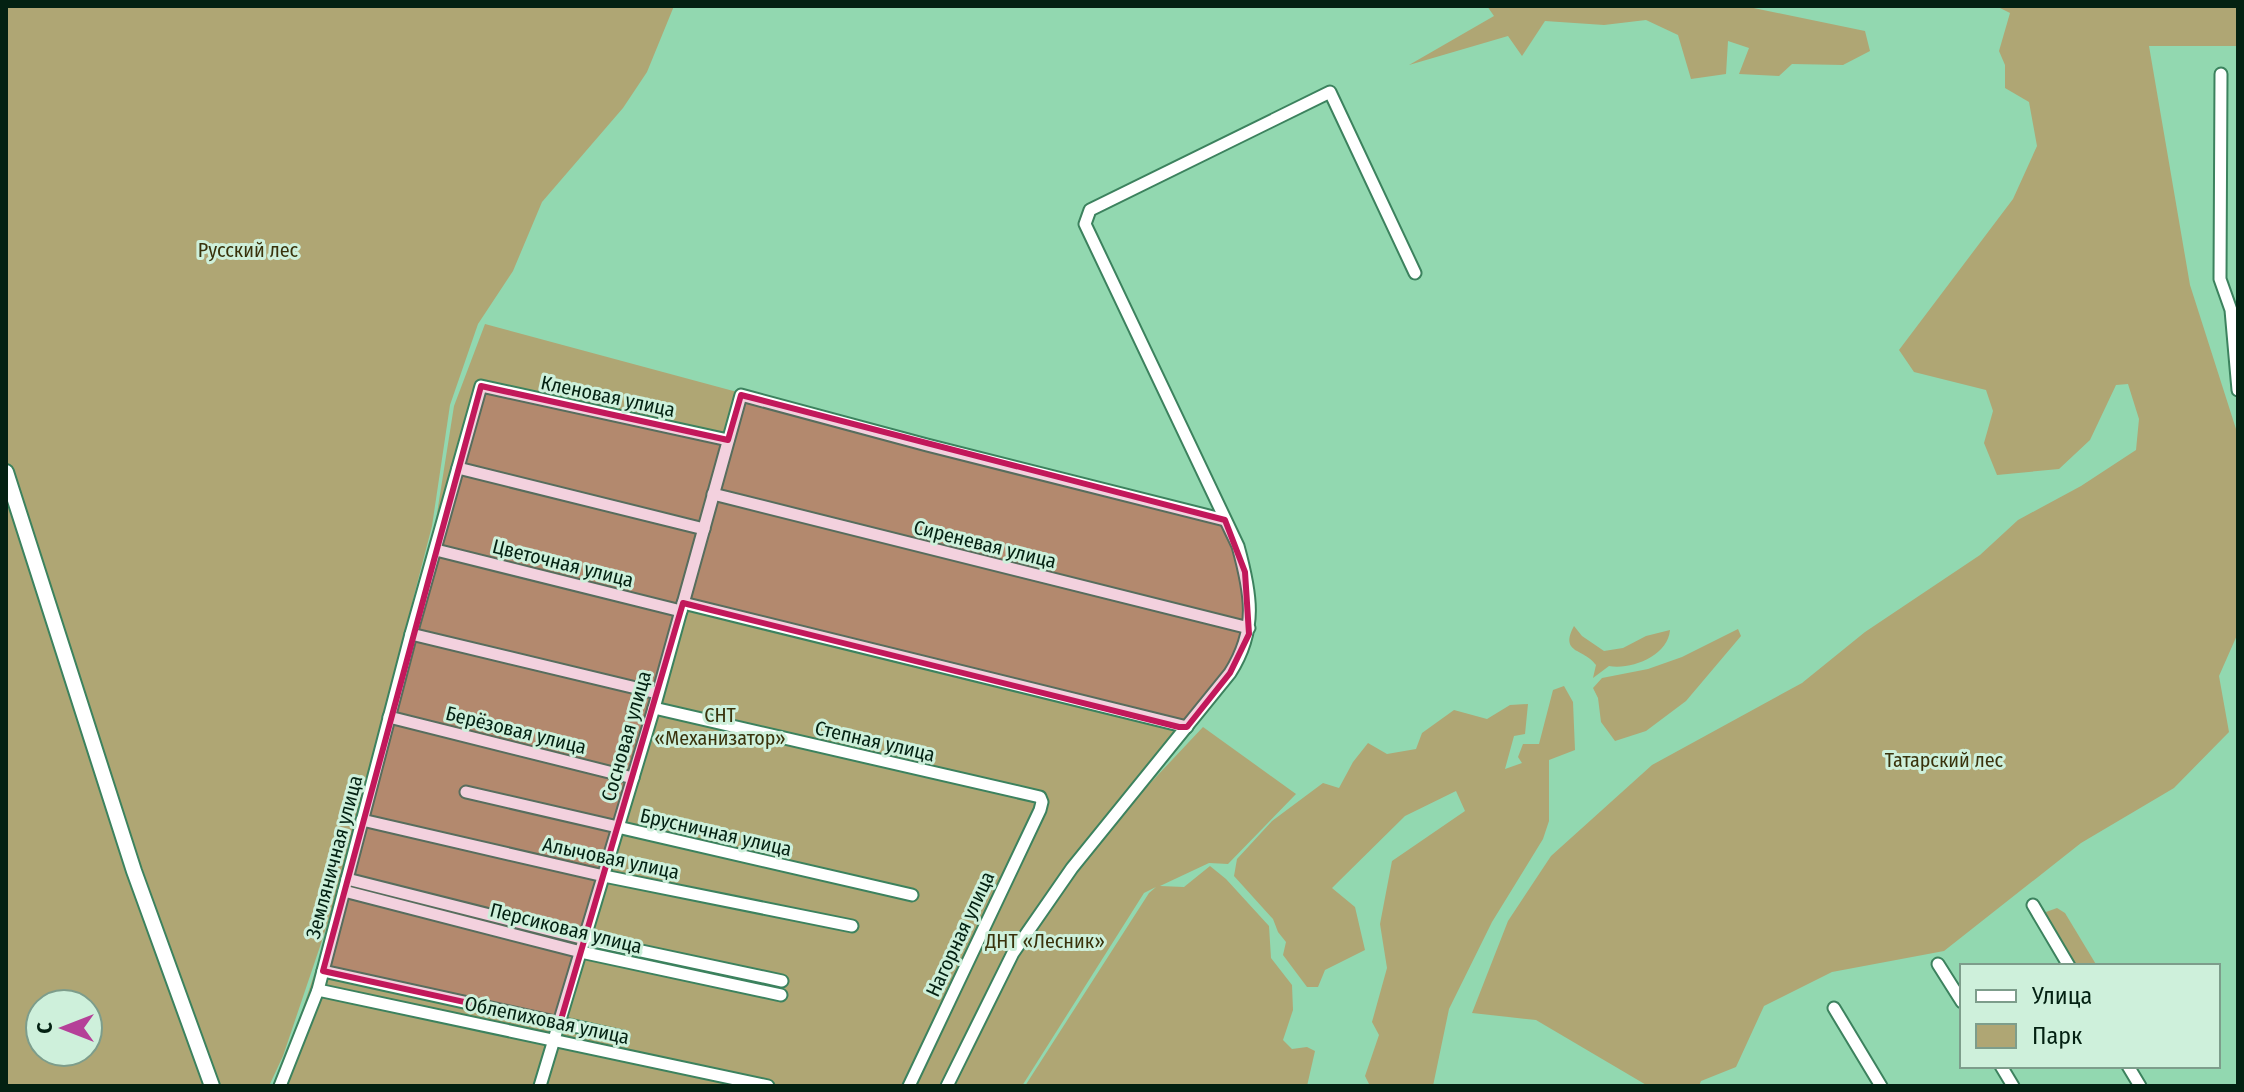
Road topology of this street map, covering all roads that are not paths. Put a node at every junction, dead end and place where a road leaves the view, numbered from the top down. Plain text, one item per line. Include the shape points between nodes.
1 (2221, 74) dead end
2 (1415, 273) dead end
3 (2234, 320) edge
4 (481, 386) joint
5 (2238, 390) edge
6 (728, 440) junction
7 (458, 468) junction
8 (6, 472) edge
9 (713, 494) junction
10 (1225, 520) junction
11 (704, 529) junction
12 (436, 550) junction
13 (682, 607) junction
14 (1249, 628) junction
15 (411, 634) junction
16 (657, 693) junction
17 (654, 708) junction
18 (389, 717) junction
19 (1187, 727) junction
20 (633, 778) junction
21 (466, 792) dead end
22 (1040, 797) joint
23 (362, 820) junction
24 (618, 828) junction
25 (604, 876) junction
26 (345, 885) junction
27 (912, 895) dead end
28 (2033, 905) dead end
29 (852, 926) dead end
30 (585, 939) junction
31 (581, 952) junction
32 (1938, 964) dead end
33 (2068, 964) edge
34 (323, 971) junction
35 (782, 981) dead end
36 (318, 990) junction
37 (781, 995) dead end
38 (1960, 999) edge
39 (1834, 1008) dead end
40 (560, 1023) junction
41 (623, 1037) dead end
42 (555, 1040) junction
43 (2002, 1068) edge
44 (2129, 1068) edge
45 (212, 1086) edge
46 (280, 1086) edge
47 (540, 1086) edge
48 (768, 1086) edge
49 (909, 1086) edge
50 (947, 1086) edge
51 (1881, 1086) edge
52 (2013, 1086) edge
53 (2140, 1086) edge

1 - 3 street via 2220,279
2 - 10 street via 1330,92 1090,210 1085,224
3 - 5 street
4 - 6 street, Кленовая улица
4 - 7 street, Земляничная улица
6 - 9 street, Сосновая улица
6 - 10 street, Сосновая улица via 741,395
7 - 11 street
7 - 12 street, Земляничная улица
8 - 45 main road via 134,871
9 - 11 street, Сосновая улица
9 - 14 street, Сиреневая улица
10 - 14 street via 1245,572
11 - 13 street, Сосновая улица
12 - 13 street, Цветочная улица
12 - 15 street, Земляничная улица
13 - 16 street, Сосновая улица
13 - 19 street, Цветочная улица
14 - 19 street via 1236,665
15 - 16 street
15 - 18 street, Земляничная улица
16 - 17 street, Сосновая улица
17 - 20 street, Сосновая улица
17 - 22 street, Степная улица
18 - 20 street, Берёзовая улица
18 - 23 street, Земляничная улица
19 - 50 street via 1072,868 1013,953
20 - 24 street, Сосновая улица
21 - 24 street, Брусничная улица
22 - 49 street, Нагорная улица via 1040,810
23 - 25 street, Алычовая улица
23 - 26 street, Земляничная улица
24 - 25 street, Сосновая улица
24 - 27 street, Брусничная улица
25 - 29 street, Алычовая улица
25 - 30 street, Сосновая улица
26 - 30 street
26 - 31 street, Персиковая улица
26 - 34 street, Земляничная улица
28 - 33 street
30 - 31 street, Сосновая улица
30 - 35 street
31 - 37 street, Персиковая улица
31 - 40 street, Сосновая улица
32 - 38 street
34 - 36 street, Земляничная улица
34 - 40 street
36 - 42 street, Облепиховая улица
36 - 46 street, Земляничная улица
39 - 51 street
40 - 41 street
40 - 42 street, Сосновая улица
42 - 47 street, Сосновая улица
42 - 48 street, Облепиховая улица
43 - 52 street
44 - 53 street

